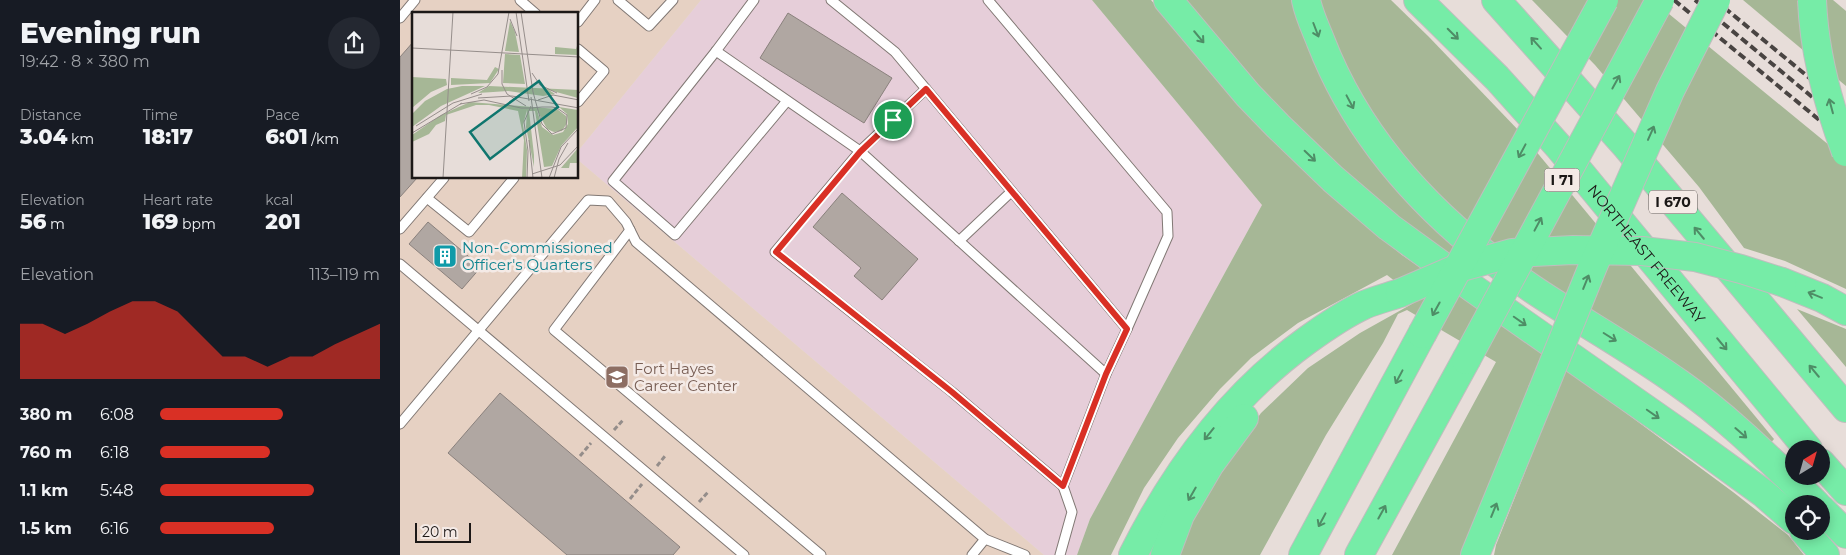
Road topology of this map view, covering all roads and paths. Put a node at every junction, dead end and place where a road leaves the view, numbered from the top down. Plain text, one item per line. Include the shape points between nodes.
1 (415, 0) edge
2 (520, 0) edge
3 (595, 0) edge
4 (618, 0) edge
5 (673, 0) edge
6 (754, 0) edge
7 (831, 0) edge
8 (988, 0) edge
9 (1168, 0) edge
10 (1306, 0) edge
11 (1418, 0) edge
12 (1496, 0) edge
13 (1604, 0) edge
14 (1660, 0) edge
15 (1716, 0) edge
16 (1812, 0) edge
17 (534, 12) edge
18 (400, 18) edge
19 (579, 21) edge
20 (579, 50) edge
21 (716, 51) junction
22 (926, 89) junction
23 (579, 101) edge
24 (788, 101) junction
25 (860, 152) junction
26 (1846, 152) edge
27 (443, 179) edge
28 (513, 179) edge
29 (1012, 192) junction
30 (427, 198) junction
31 (400, 229) edge
32 (630, 230) junction
33 (959, 241) junction
34 (400, 264) edge
35 (1400, 293) junction
36 (1846, 311) edge
37 (1127, 329) junction
38 (478, 331) junction
39 (1106, 374) junction
40 (1846, 408) edge
41 (623, 420) dead end
42 (400, 424) edge
43 (614, 430) dead end
44 (1801, 440) edge
45 (592, 442) dead end
46 (580, 456) dead end
47 (665, 456) dead end
48 (656, 466) dead end
49 (1830, 473) edge
50 (642, 484) dead end
51 (1063, 486) junction
52 (1846, 491) edge
53 (708, 492) dead end
54 (1807, 495) edge
55 (630, 498) dead end
56 (699, 502) dead end
57 (1785, 512) edge
58 (1830, 518) edge
59 (1846, 534) edge
60 (985, 540) junction
61 (1812, 540) edge
62 (744, 555) edge
63 (821, 555) edge
64 (972, 555) edge
65 (1025, 555) edge
66 (1060, 555) edge
67 (1133, 555) edge
68 (1165, 555) edge
69 (1303, 555) edge
70 (1359, 555) edge
71 (1475, 555) edge
72 (1825, 555) edge

1 - 18 lane
2 - 17 lane
3 - 19 lane
4 - 5 lane via 650,26
6 - 21 lane
7 - 22 lane via 895,52
8 - 37 lane via 1167,212 1168,236
9 -> 57 highway via 1278,126 1389,227 1690,440
10 -> 54 highway via 1328,59 1352,107 1382,151 1443,219 1535,291 1682,385 1742,433
11 -> 44 highway, NORTHEAST FREEWAY via 1497,78 1559,147
40 -> 12 highway, I 670 via 1627,147
13 -> 69 highway, bridge
70 -> 14 highway, I 71, bridge
71 -> 15 highway, bridge via 1593,266 1670,91
26 -> 16 highway, bridge via 1822,72
20 - 23 lane via 604,71
21 - 24 lane
21 - 24 lane via 613,181 675,235
22 - 25 lane
22 - 29 lane
24 - 25 lane
25 - 33 lane
25 - 51 lane via 776,252 952,392
27 - 30 lane
28 - 30 lane via 469,232
29 - 33 lane
29 - 37 lane
30 - 31 lane
32 - 38 lane via 608,201 588,200
32 - 60 lane via 636,242
32 - 63 lane via 554,330
33 - 39 lane
34 - 38 lane
36 -> 35 highway, bridge via 1822,298 1741,269 1695,257 1642,251 1512,252 1458,268
35 -> 67 highway via 1364,305 1320,331 1278,362 1237,401 1176,479
35 -> 68 highway via 1312,352 1278,381 1210,464 1180,515
37 - 39 lane
38 - 42 lane
38 - 62 lane
39 - 51 lane
41 - 43 path
45 - 46 path
47 - 48 path
49 - 52 highway
50 - 55 path
51 - 66 lane via 1072,512
53 - 56 path
58 - 59 highway
60 - 64 lane
60 - 65 lane
61 - 72 highway

